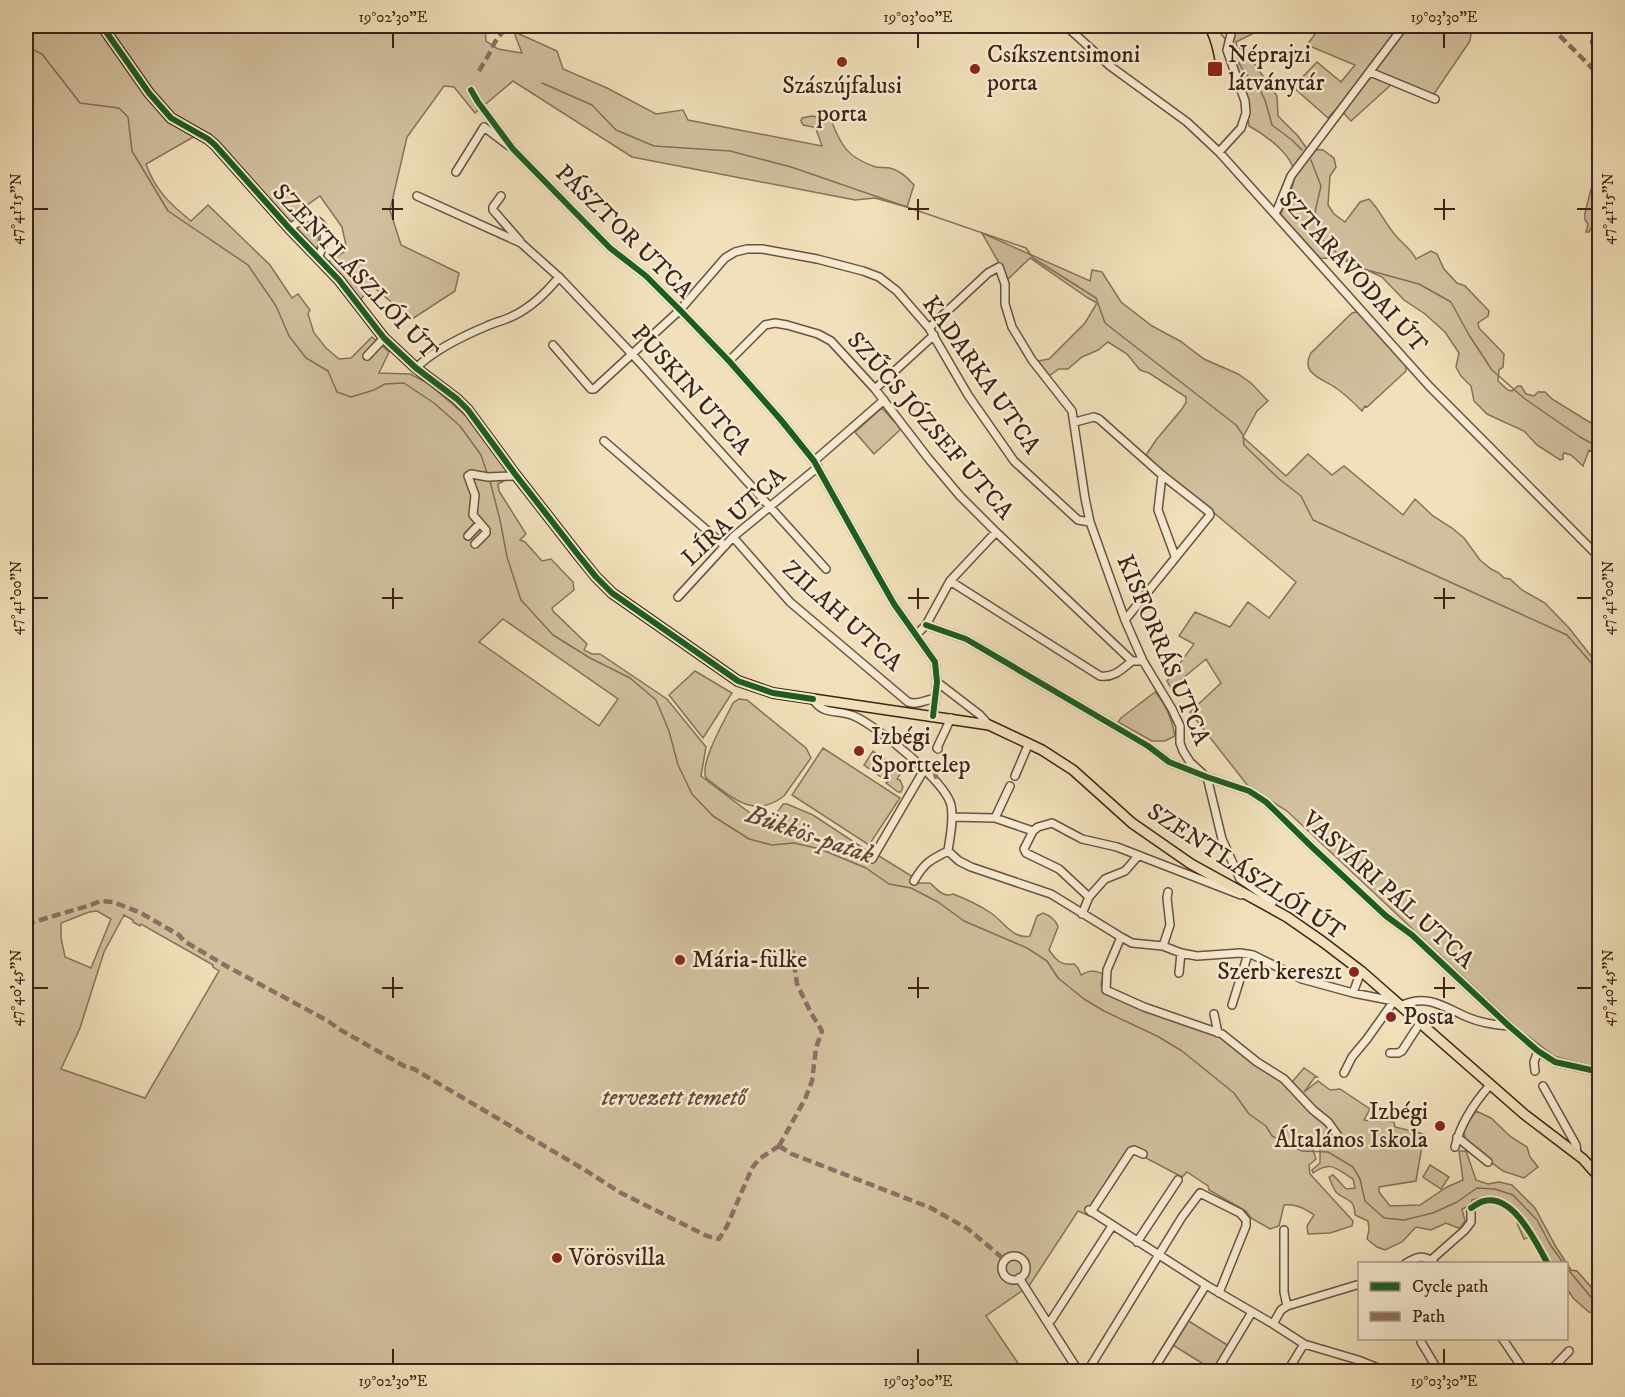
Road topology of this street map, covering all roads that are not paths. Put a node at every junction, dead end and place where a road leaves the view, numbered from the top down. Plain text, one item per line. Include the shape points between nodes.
1 (102, 26) edge
2 (1066, 26) edge
3 (1233, 26) edge
4 (1404, 26) edge
5 (1370, 72) junction
6 (471, 90) dead end
7 (1435, 99) dead end
8 (513, 149) junction
9 (1219, 152) junction
10 (456, 172) dead end
11 (417, 196) dead end
12 (501, 196) dead end
13 (1275, 213) junction
14 (289, 228) junction
15 (521, 243) junction
16 (318, 258) junction
17 (559, 278) junction
18 (680, 310) junction
19 (932, 332) junction
20 (384, 338) junction
21 (553, 345) dead end
22 (632, 354) junction
23 (367, 356) dead end
24 (729, 361) junction
25 (416, 368) junction
26 (875, 389) junction
27 (884, 400) junction
28 (1075, 423) junction
29 (604, 441) dead end
30 (816, 464) junction
31 (515, 474) junction
32 (1162, 475) junction
33 (771, 506) junction
34 (1090, 522) junction
35 (480, 523) junction
36 (996, 532) junction
37 (468, 536) dead end
38 (733, 537) junction
39 (476, 544) dead end
40 (725, 546) junction
41 (1175, 556) junction
42 (1599, 558) edge
43 (826, 569) dead end
44 (950, 581) junction
45 (678, 597) dead end
46 (1125, 620) junction
47 (926, 625) junction
48 (917, 634) junction
49 (1132, 661) junction
50 (1143, 661) junction
51 (937, 682) junction
52 (813, 699) junction
53 (935, 699) junction
54 (933, 716) junction
55 (951, 718) junction
56 (989, 724) junction
57 (1029, 743) junction
58 (938, 749) dead end
59 (924, 770) junction
60 (1015, 776) dead end
61 (1207, 777) junction
62 (1010, 786) dead end
63 (952, 817) junction
64 (995, 818) junction
65 (1033, 831) junction
66 (948, 851) junction
67 (1138, 856) junction
68 (872, 860) dead end
69 (914, 881) dead end
70 (1168, 892) dead end
71 (1089, 897) junction
72 (1261, 899) junction
73 (1273, 902) dead end
74 (1082, 914) junction
75 (1120, 937) junction
76 (1163, 946) junction
77 (1181, 953) junction
78 (1248, 954) junction
79 (1361, 971) junction
80 (1179, 973) dead end
81 (1353, 993) junction
82 (1397, 1003) junction
83 (1232, 1005) dead end
84 (1214, 1014) dead end
85 (1420, 1023) junction
86 (1509, 1026) junction
87 (1218, 1033) junction
88 (1538, 1051) junction
89 (1390, 1053) dead end
90 (1534, 1071) dead end
91 (1599, 1072) edge
92 (1344, 1073) dead end
93 (1490, 1085) junction
94 (1543, 1086) dead end
95 (1338, 1136) dead end
96 (1457, 1137) junction
97 (1455, 1147) dead end
98 (1143, 1154) dead end
99 (1577, 1154) junction
100 (1488, 1162) dead end
101 (1599, 1178) edge
102 (1178, 1180) dead end
103 (1471, 1208) dead end
104 (1112, 1226) junction
105 (1284, 1230) dead end
106 (1137, 1242) junction
107 (1159, 1256) junction
108 (1407, 1262) edge
109 (1433, 1262) edge
110 (1019, 1278) dead end
111 (1358, 1284) edge
112 (1206, 1285) junction
113 (1219, 1293) junction
114 (1287, 1306) junction
115 (1252, 1312) junction
116 (1048, 1323) junction
117 (1273, 1324) junction
118 (1503, 1340) edge
119 (1421, 1342) dead end
120 (1304, 1344) junction
121 (1569, 1351) dead end
122 (1291, 1370) edge
123 (1079, 1371) edge
124 (1087, 1371) edge
125 (1152, 1371) edge
126 (1216, 1371) edge
127 (1388, 1371) edge
128 (1439, 1371) edge
129 (1525, 1371) edge
130 (1549, 1371) edge

1 - 14 main road, SZENTLÁSZLÓI ÚT via 171,118 208,139
2 - 9 street, SZTARAVODAI ÚT
3 - 9 street via 1227,50 1246,113 1241,128
4 - 5 street
5 - 7 street
5 - 13 street via 1291,176
6 - 8 street, PÁSZTOR UTCA
8 - 10 street via 484,127
8 - 18 street, PÁSZTOR UTCA via 610,248
9 - 13 street, SZTARAVODAI ÚT
11 - 15 street, PUSKIN UTCA
12 - 15 street, PUSKIN UTCA via 493,210
13 - 42 street, SZTARAVODAI ÚT via 1429,386
14 - 16 main road, SZENTLÁSZLÓI ÚT
14 - 16 street via 307,217 323,226 325,235
15 - 17 street, PUSKIN UTCA
16 - 20 main road, SZENTLÁSZLÓI ÚT
17 - 22 street, PUSKIN UTCA
17 - 25 street via 519,313 448,345
18 - 19 street, KADARKA UTCA via 725,258 741,250 762,249 817,259 879,277 897,291
18 - 22 street, KADARKA UTCA
18 - 24 street, PÁSZTOR UTCA
19 - 26 street
19 - 28 street, KISFORRÁS UTCA via 988,273 999,267 1012,327 1072,411
19 - 34 street, KADARKA UTCA via 968,395 1014,461 1078,520
20 - 23 street
20 - 25 main road, SZENTLÁSZLÓI ÚT
21 - 22 street, KADARKA UTCA via 591,389
22 - 33 street, PUSKIN UTCA
24 - 26 street, SZŰCS JÓZSEF UTCA via 765,325 787,325 831,341
24 - 30 street, PÁSZTOR UTCA
25 - 31 main road, SZENTLÁSZLÓI ÚT via 468,410
26 - 27 street, SZŰCS JÓZSEF UTCA
27 - 30 street, LÍRA UTCA
27 - 36 street, SZŰCS JÓZSEF UTCA via 960,496
28 - 32 street via 1099,419
28 - 34 street, KISFORRÁS UTCA
29 - 40 street
30 - 33 street, LÍRA UTCA
30 - 48 street, PÁSZTOR UTCA via 894,603
31 - 35 street via 468,476 475,495 473,515
31 - 52 main road, SZENTLÁSZLÓI ÚT via 612,593 738,681 773,693
32 - 41 street via 1158,510
32 - 41 street via 1210,515
33 - 38 street, LÍRA UTCA
33 - 43 street, PUSKIN UTCA
34 - 46 street, KISFORRÁS UTCA
35 - 37 street
35 - 39 street via 486,533
36 - 44 street
36 - 49 street, SZŰCS JÓZSEF UTCA
38 - 40 street, LÍRA UTCA
38 - 53 street, ZILAH UTCA via 790,602 908,702 918,704
40 - 45 street, LÍRA UTCA
41 - 46 street
44 - 47 street
44 - 49 street via 1100,676 1117,673
46 - 50 street, KISFORRÁS UTCA
47 - 48 street
47 - 61 street, VASVÁRI PÁL UTCA via 966,639 1169,762
48 - 51 street, PÁSZTOR UTCA via 935,662
49 - 50 street
50 - 61 street, KISFORRÁS UTCA via 1180,726 1183,751
51 - 53 street
51 - 56 street
52 - 54 main road, SZENTLÁSZLÓI ÚT
52 - 59 street via 822,709 853,715 892,741
53 - 54 street
54 - 55 main road, SZENTLÁSZLÓI ÚT
55 - 56 main road, SZENTLÁSZLÓI ÚT
55 - 58 street
56 - 57 main road, SZENTLÁSZLÓI ÚT
57 - 60 street
57 - 72 main road, SZENTLÁSZLÓI ÚT via 1073,770 1132,823 1191,864
59 - 63 street via 947,794
59 - 68 street
61 - 72 street via 1221,839 1240,879
61 - 86 street, VASVÁRI PÁL UTCA via 1249,791 1266,802
62 - 64 street
63 - 64 street
63 - 66 street
64 - 65 street
65 - 67 street via 1052,823 1082,839
65 - 71 street via 1024,849 1026,853 1059,869
66 - 69 street via 930,860
66 - 74 street via 971,867 1052,894
67 - 71 street via 1125,871 1105,879
67 - 72 street
70 - 76 street via 1170,925
71 - 74 street
72 - 73 street
72 - 79 main road, SZENTLÁSZLÓI ÚT
74 - 75 street
75 - 76 street via 1132,943
75 - 87 street via 1107,970 1106,990
76 - 77 street
77 - 78 street
77 - 80 street
78 - 81 street via 1302,979
78 - 83 street
79 - 81 street
79 - 82 main road, SZENTLÁSZLÓI ÚT
81 - 82 street
82 - 85 main road, SZENTLÁSZLÓI ÚT
82 - 86 street via 1429,1001 1468,1018
82 - 92 street
84 - 87 street
85 - 89 street via 1402,1051
85 - 93 main road, SZENTLÁSZLÓI ÚT
86 - 88 street, VASVÁRI PÁL UTCA
87 - 95 street via 1284,1079
88 - 90 street
88 - 91 street, VASVÁRI PÁL UTCA via 1555,1062
93 - 96 street
93 - 99 main road, SZENTLÁSZLÓI ÚT
94 - 99 street via 1576,1145
96 - 97 street
96 - 100 street
98 - 104 street via 1131,1151 1090,1211
99 - 101 main road, SZENTLÁSZLÓI ÚT
102 - 106 street
103 - 109 street via 1471,1222
104 - 106 street
104 - 116 street
105 - 114 street
106 - 107 street
107 - 112 street
107 - 113 street via 1200,1192 1240,1213 1246,1226
107 - 124 street
108 - 109 street via 1420,1256
110 - 116 street
111 - 114 street
112 - 113 street
112 - 125 street
113 - 115 street
114 - 117 street
115 - 117 street
115 - 126 street
116 - 123 street
117 - 120 street
118 - 129 street
119 - 128 street
120 - 122 street
120 - 127 street
121 - 130 street

